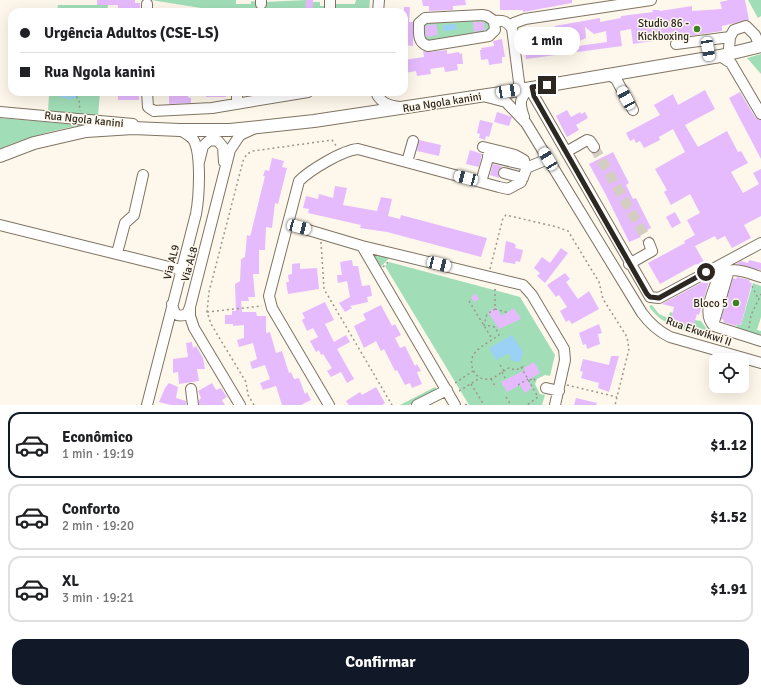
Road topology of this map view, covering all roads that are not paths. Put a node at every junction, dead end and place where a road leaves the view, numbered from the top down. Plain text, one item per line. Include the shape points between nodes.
1 (650, 0) edge
2 (626, 2) edge
3 (494, 21) junction
4 (512, 28) junction
5 (730, 37) junction
6 (707, 40) junction
7 (676, 44) dead end
8 (760, 46) edge
9 (720, 56) junction
10 (631, 71) junction
11 (608, 74) junction
12 (620, 86) junction
13 (526, 88) junction
14 (147, 96) edge
15 (237, 96) edge
16 (282, 96) edge
17 (378, 96) edge
18 (475, 96) junction
19 (237, 103) junction
20 (406, 108) junction
21 (633, 110) dead end
22 (0, 112) edge
23 (761, 114) edge
24 (526, 123) junction
25 (253, 129) junction
26 (174, 130) junction
27 (413, 141) dead end
28 (594, 147) dead end
29 (566, 152) junction
30 (0, 156) edge
31 (548, 159) junction
32 (407, 162) junction
33 (526, 166) junction
34 (198, 168) junction
35 (224, 172) junction
36 (504, 173) dead end
37 (144, 175) dead end
38 (523, 178) junction
39 (480, 182) junction
40 (288, 224) junction
41 (0, 225) edge
42 (189, 238) junction
43 (761, 242) edge
44 (208, 243) junction
45 (649, 243) dead end
46 (362, 246) junction
47 (117, 253) junction
48 (629, 264) junction
49 (181, 270) junction
50 (761, 277) edge
51 (172, 304) junction
52 (190, 307) junction
53 (761, 341) edge
54 (761, 363) edge
55 (546, 388) dead end
56 (563, 388) junction
57 (192, 389) dead end
58 (446, 390) junction
59 (452, 404) edge
60 (147, 405) edge
61 (193, 405) edge
62 (240, 405) edge
63 (329, 405) edge
64 (417, 405) edge
65 (555, 405) edge

1 - 2 street
2 - 4 street via 525,19 515,23
3 - 3 street via 495,30 489,36 428,46 422,44 419,37 419,23 425,18 482,15
3 - 4 street via 502,20
4 - 13 street
5 - 6 street
5 - 8 street via 734,30 746,26 755,35
5 - 9 street via 729,48
6 - 7 street
6 - 9 street
8 - 9 main road, Rua Ngola kanini
9 - 10 main road, Rua Ngola kanini
9 - 23 street via 731,63
10 - 11 main road, Rua Ngola kanini
10 - 12 street via 622,76
11 - 12 street via 616,79
11 - 13 main road, Rua Ngola kanini
12 - 21 street
13 - 18 main road, Rua Ngola kanini
13 - 24 street, Rua Ekwikwi II via 520,101
13 - 29 street via 534,96
14 - 19 street via 148,107 154,111 212,108
15 - 19 street
16 - 19 street
17 - 20 street via 385,103
18 - 20 main road, Rua Ngola kanini
18 - 24 street, Rua Ekwikwi II via 491,97 506,102
20 - 25 main road, Rua Ngola kanini
22 - 26 street, Rua Ngola kanini via 79,118
24 - 31 street, Rua Ekwikwi II
25 - 26 main road, Rua Ngola kanini
25 - 35 street, Via AL8 via 240,135 234,142
26 - 30 main road, Rua Ngola kanini via 133,128 86,131 34,143
26 - 34 street, Via AL9 via 188,135 194,142
27 - 32 street
28 - 29 street via 587,140
29 - 48 street
31 - 33 street
31 - 54 street, Rua Ekwikwi II via 651,325 670,337
32 - 39 street
32 - 40 street via 358,150 342,155 299,180
33 - 38 street
33 - 39 street via 487,151
34 - 35 street via 204,146 210,140 218,141 223,146
34 - 42 street, Via AL9 via 200,193
35 - 44 street, Via AL8
36 - 38 street
37 - 47 street via 134,216 125,223
38 - 39 street via 516,186 508,189
40 - 46 street
40 - 63 street via 269,302
41 - 47 street
42 - 44 street via 195,232 200,232 206,236
42 - 49 street, Via AL9
43 - 48 street via 659,298 650,297
44 - 52 street, Via AL8
45 - 48 street via 652,250
46 - 56 street via 522,285 532,295 564,349
46 - 58 street
47 - 49 street
49 - 51 street, Via AL9
50 - 53 street via 729,270 721,273 708,308 709,318 716,327
51 - 52 street via 177,316 187,314
51 - 60 street, Via AL9
52 - 62 street, Via AL8 via 194,328
55 - 56 street
56 - 65 street
57 - 61 street
58 - 59 street
58 - 64 street

